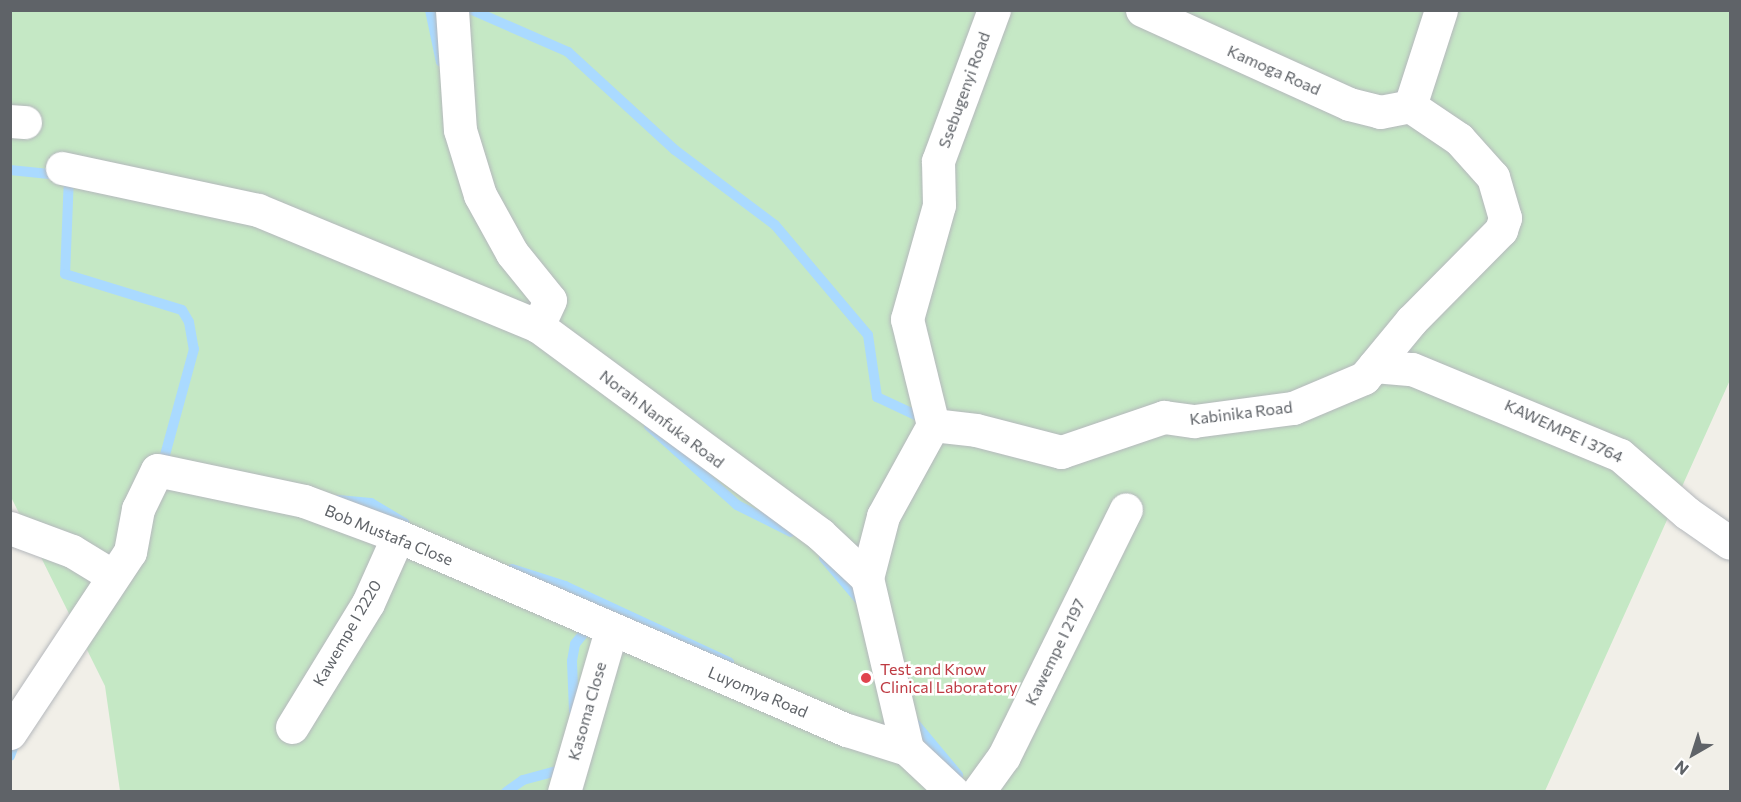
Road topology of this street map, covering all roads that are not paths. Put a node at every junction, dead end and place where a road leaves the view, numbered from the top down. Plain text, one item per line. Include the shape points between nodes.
1 (452, 10) edge
2 (994, 10) edge
3 (1142, 10) edge
4 (1441, 10) edge
5 (1410, 106) junction
6 (62, 168) dead end
7 (538, 326) junction
8 (1374, 366) junction
9 (933, 425) junction
10 (1126, 509) dead end
11 (10, 528) edge
12 (398, 536) junction
13 (1731, 543) edge
14 (113, 576) junction
15 (867, 578) junction
16 (611, 630) junction
17 (291, 727) dead end
18 (10, 733) edge
19 (907, 749) junction
20 (564, 792) edge
21 (953, 792) edge
22 (978, 792) edge

1 - 7 street via 460,130 480,195 512,252 550,300
2 - 9 street, Ssebugenyi Road via 938,161 939,205 907,319
3 - 5 street, Kamoga Road via 1349,104 1380,112
4 - 5 street
5 - 8 street, Kabinika Road via 1459,139 1493,177 1505,218 1501,230
6 - 7 street, Norah Nanfuka Road via 258,210
7 - 15 street, Norah Nanfuka Road via 820,534
8 - 9 street, Kabinika Road via 1340,392 1293,408 1194,422 1164,417 1061,452
8 - 13 street, KAWEMPE I 3764 via 1422,372 1620,455 1687,513
9 - 15 street via 883,516
10 - 22 street, Kawempe I 2197 via 1004,756
11 - 14 street via 72,551
12 - 14 street, Bob Mustafa Close via 304,501 157,471 138,509 130,552
12 - 16 street, Bob Mustafa Close
12 - 17 street, Kawempe I 2220 via 368,603
14 - 18 street
15 - 19 street
16 - 19 street, Luyomya Road via 847,730
16 - 20 street, Kasoma Close
19 - 21 street

